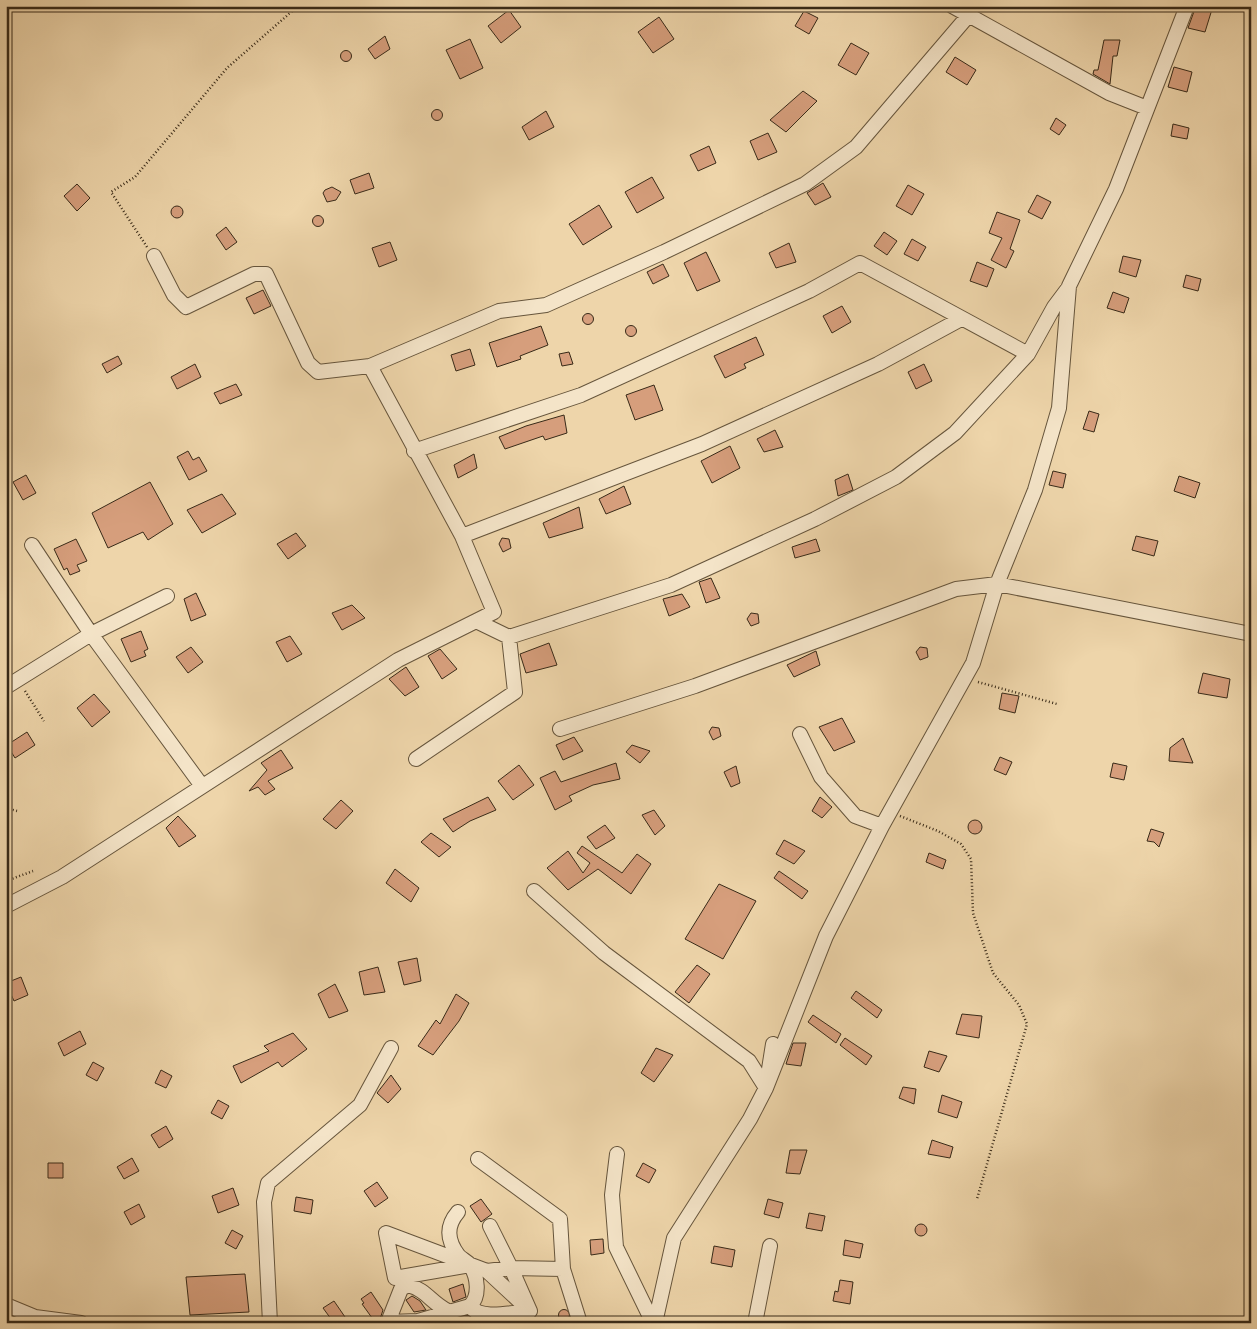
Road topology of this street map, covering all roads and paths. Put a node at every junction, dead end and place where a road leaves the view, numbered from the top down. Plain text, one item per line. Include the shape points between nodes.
1 (298, 6) edge
2 (952, 6) edge
3 (1187, 6) edge
4 (968, 16) junction
5 (1147, 108) junction
6 (154, 256) joint
7 (1069, 286) junction
8 (961, 319) junction
9 (1028, 354) junction
10 (370, 366) junction
11 (414, 451) junction
12 (462, 536) junction
13 (32, 545) dead end
14 (997, 584) junction
15 (167, 596) dead end
16 (476, 621) junction
17 (91, 634) junction
18 (1251, 634) edge
19 (509, 637) junction
20 (964, 678) junction
21 (12, 683) edge
22 (1057, 704) dead end
23 (44, 722) dead end
24 (560, 729) dead end
25 (800, 734) dead end
26 (416, 759) dead end
27 (202, 786) junction
28 (6, 808) edge
29 (17, 811) dead end
30 (890, 812) junction
31 (882, 826) junction
32 (33, 871) dead end
33 (6, 881) edge
34 (534, 891) dead end
35 (6, 906) edge
36 (773, 1044) dead end
37 (391, 1048) dead end
38 (766, 1088) junction
39 (617, 1154) dead end
40 (478, 1159) dead end
41 (977, 1199) dead end
42 (458, 1212) dead end
43 (490, 1226) dead end
44 (770, 1246) dead end
45 (470, 1265) junction
46 (512, 1268) junction
47 (563, 1269) junction
48 (487, 1271) junction
49 (6, 1305) edge
50 (470, 1306) junction
51 (448, 1311) dead end
52 (530, 1311) junction
53 (81, 1323) edge
54 (270, 1323) edge
55 (580, 1323) edge
56 (654, 1323) edge
57 (755, 1323) edge

1 - 6 path via 227,68 135,177 111,192
2 - 4 street
3 - 5 street
4 - 5 street via 1109,93
4 - 10 street via 856,147 805,184 546,305 499,312
5 - 7 street via 1116,189
6 - 10 street via 174,294 186,307 254,274 266,274 308,362 318,372
7 - 9 street
7 - 14 street via 1059,408 1035,490
8 - 9 street
8 - 11 street via 860,263 809,291 581,395
8 - 12 street via 878,364 702,444
9 - 19 street via 956,433 896,477 815,519 671,585
10 - 11 street
11 - 12 street
12 - 16 street via 494,612
13 - 17 street
14 - 18 street
14 - 20 street via 973,663
14 - 24 street via 956,589 695,686
15 - 17 street
16 - 19 street
16 - 27 street via 398,660
17 - 21 street
17 - 27 street
19 - 26 street via 515,692
20 - 22 path
20 - 30 street
21 - 23 path
25 - 31 street via 821,777 855,816
27 - 35 street via 62,877
28 - 29 path
30 - 31 street
30 - 41 path via 961,844 973,866 970,879 973,913 992,974 1019,1006 1027,1024
31 - 38 street via 826,936
32 - 33 path
34 - 38 street via 604,953 750,1061
36 - 38 street
37 - 54 street via 360,1105 268,1183 264,1202
38 - 56 street via 674,1238
39 - 56 street via 612,1195 616,1247
40 - 47 street via 560,1220
42 - 45 street via 448,1231 459,1256
43 - 46 street
44 - 57 street
45 - 45 street via 445,1256 386,1233 395,1278
45 - 48 street
45 - 50 street via 477,1289 475,1301
46 - 47 street
46 - 48 street
46 - 52 street
47 - 55 street
48 - 52 street
49 - 53 street via 36,1317
50 - 51 street
50 - 52 street via 482,1314

